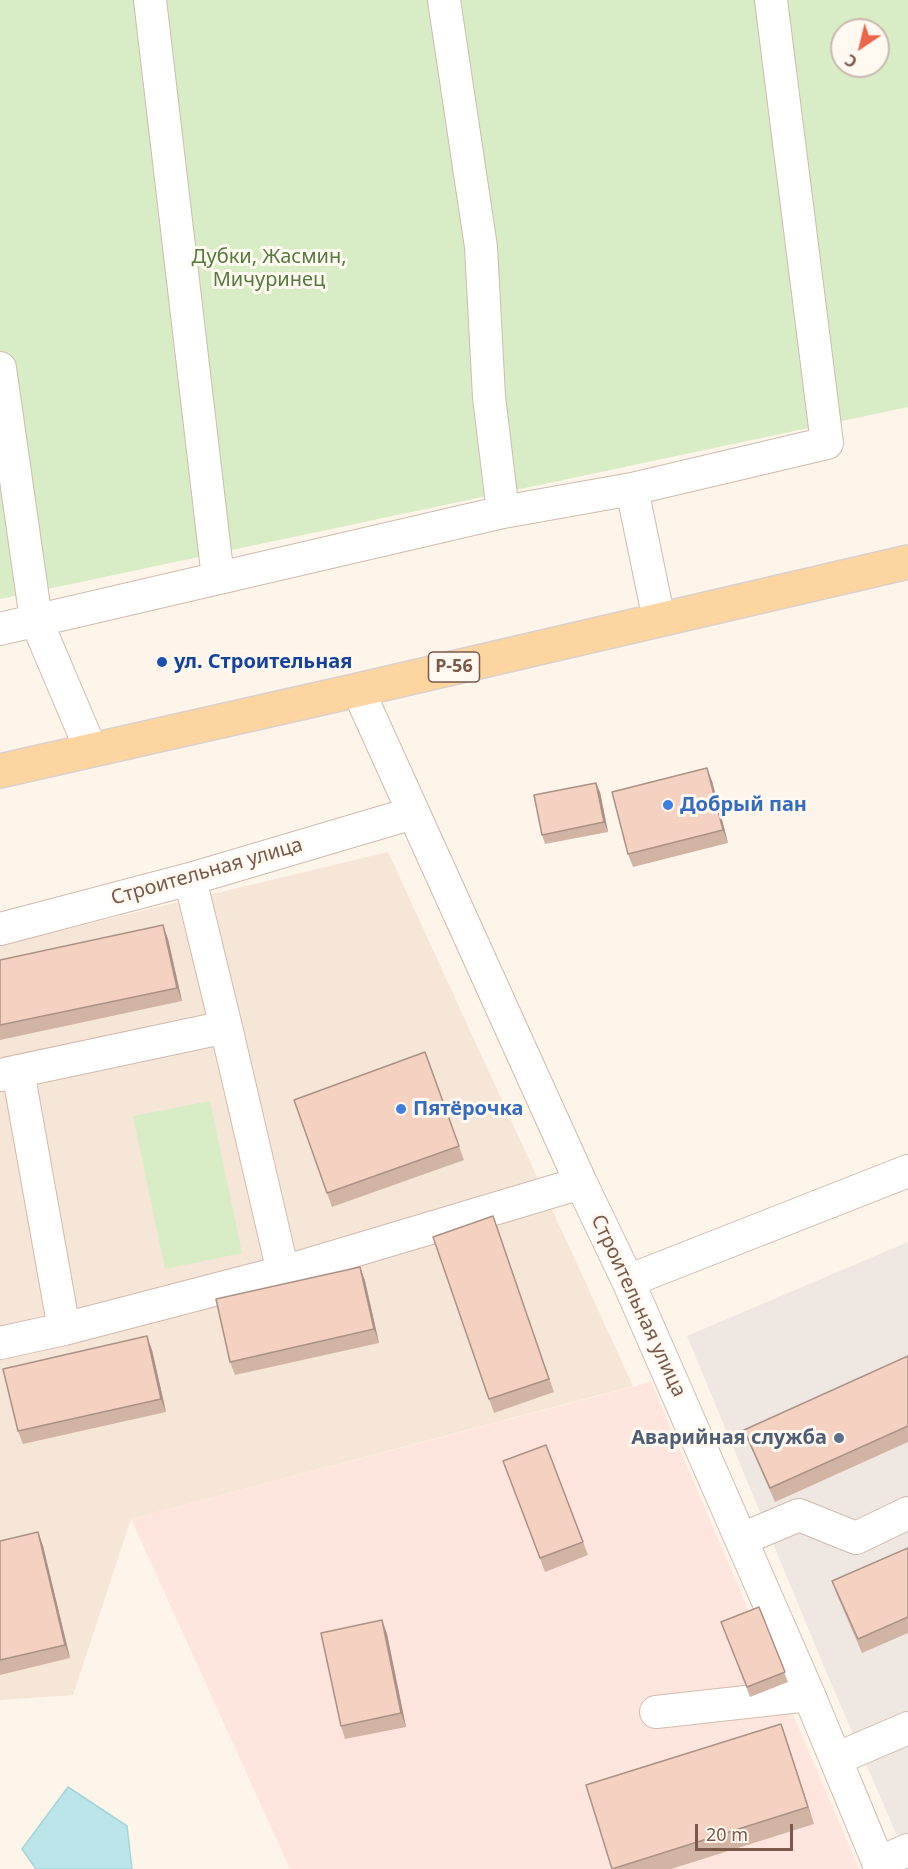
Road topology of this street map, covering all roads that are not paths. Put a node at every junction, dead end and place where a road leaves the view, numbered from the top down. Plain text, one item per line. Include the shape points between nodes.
1 (150, 0) edge
2 (444, 0) edge
3 (771, 0) edge
4 (0, 368) edge
5 (632, 489) junction
6 (503, 512) junction
7 (908, 562) edge
8 (218, 578) junction
9 (36, 620) junction
10 (659, 620) junction
11 (0, 629) edge
12 (358, 690) junction
13 (91, 750) junction
14 (0, 771) edge
15 (413, 813) junction
16 (190, 879) junction
17 (0, 929) edge
18 (226, 1027) junction
19 (9, 1073) edge
20 (908, 1172) edge
21 (581, 1183) junction
22 (283, 1272) junction
23 (628, 1281) junction
24 (64, 1329) junction
25 (0, 1343) edge
26 (908, 1513) edge
27 (742, 1539) junction
28 (809, 1695) junction
29 (656, 1712) dead end
30 (908, 1728) edge
31 (836, 1759) junction
32 (908, 1850) edge
33 (879, 1866) edge

1 - 8 street
2 - 6 street via 481,247 489,397
3 - 5 street via 827,443
4 - 9 street
5 - 6 street
5 - 10 street
6 - 8 street
7 - 10 main road, Р-56
8 - 9 street
9 - 11 street
9 - 13 street
10 - 12 main road, Р-56
12 - 13 main road, Р-56
12 - 15 street, Строительная улица
13 - 14 main road, Р-56
15 - 16 street, Строительная улица
15 - 21 street, Строительная улица
16 - 17 street, Строительная улица
16 - 18 street
18 - 19 street
18 - 22 street
19 - 24 street
20 - 23 street
21 - 22 street
21 - 23 street, Строительная улица
22 - 24 street
23 - 27 street, Строительная улица
24 - 25 street
26 - 27 street via 856,1538 799,1515
27 - 28 street, Строительная улица
28 - 29 street
28 - 31 street, Строительная улица
30 - 31 street
31 - 33 street, Строительная улица
32 - 33 street

